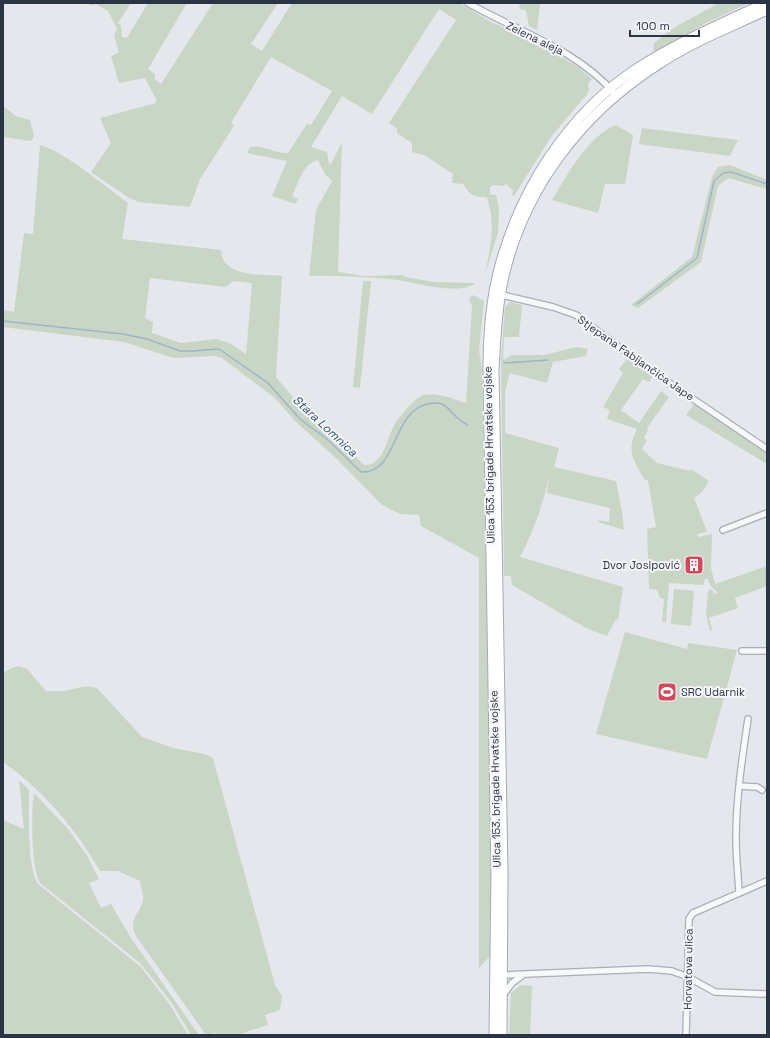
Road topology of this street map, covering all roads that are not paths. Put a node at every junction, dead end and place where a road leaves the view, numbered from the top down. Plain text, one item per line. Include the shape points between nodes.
1 (468, 3) edge
2 (766, 3) edge
3 (767, 10) edge
4 (613, 92) junction
5 (497, 294) junction
6 (767, 449) edge
7 (767, 513) edge
8 (723, 530) dead end
9 (742, 651) dead end
10 (767, 651) edge
11 (748, 720) dead end
12 (739, 786) junction
13 (762, 790) dead end
14 (767, 881) edge
15 (739, 892) junction
16 (525, 974) junction
17 (504, 975) junction
18 (688, 977) junction
19 (767, 994) edge
20 (503, 995) junction
21 (494, 1035) edge
22 (502, 1035) edge
23 (686, 1035) edge

1 - 4 street, Zelena aleja via 560,49 602,79
2 - 4 main road, Ulica 153. brigade Hrvatske vojske via 667,50 639,68
3 - 4 main road, Ulica 153. brigade Hrvatske vojske via 672,56
4 - 5 main road, Ulica 153. brigade Hrvatske vojske via 572,139 539,188 516,236
5 - 6 street, Stjepana Fabijančića Jape via 576,315 643,365
5 - 17 main road, Ulica 153. brigade Hrvatske vojske via 494,369
5 - 21 main road, Ulica 153. brigade Hrvatske vojske via 488,340 496,874
7 - 8 street
9 - 10 street
11 - 12 street
12 - 13 street via 757,787
12 - 15 street via 736,841
14 - 15 street, Horvatova ulica
15 - 18 street, Horvatova ulica via 693,913 690,919
16 - 17 street
16 - 18 street via 648,969 672,971
16 - 20 street via 512,982
17 - 20 main road, Ulica 153. brigade Hrvatske vojske
18 - 19 street via 715,992
18 - 23 street, Horvatova ulica
20 - 22 main road, Ulica 153. brigade Hrvatske vojske

